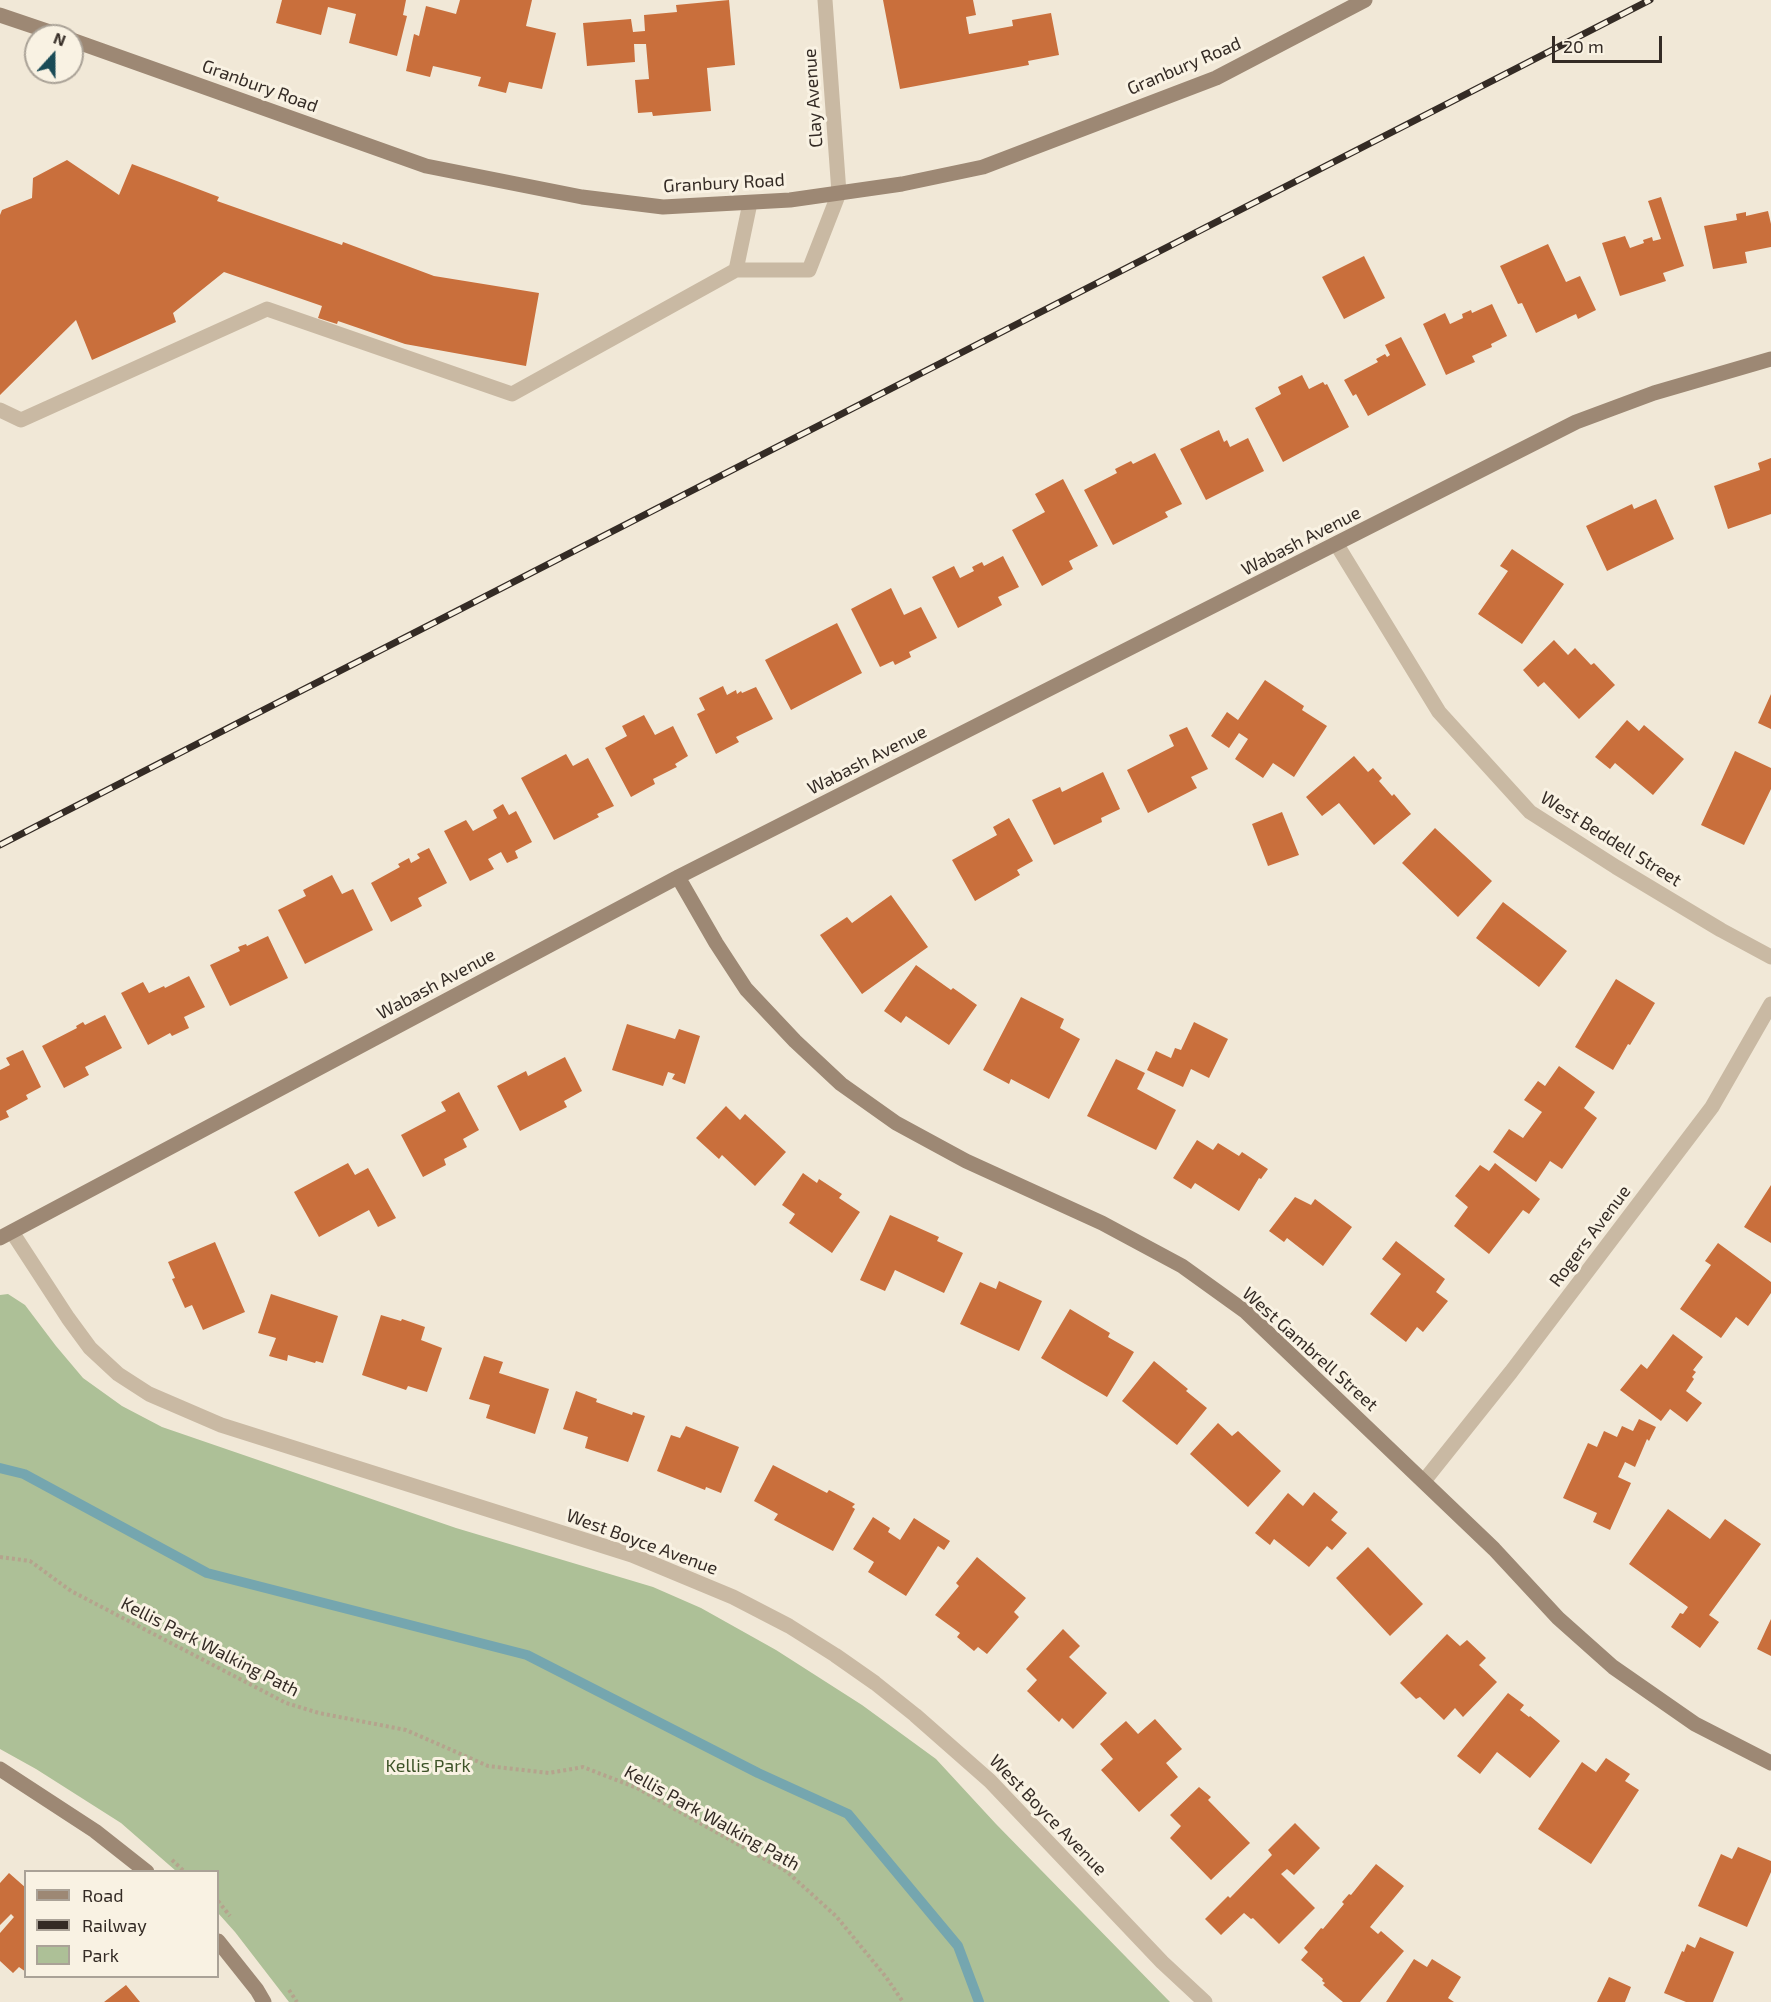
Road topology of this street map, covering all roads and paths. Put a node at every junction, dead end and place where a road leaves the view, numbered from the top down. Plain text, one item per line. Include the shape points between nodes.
1 (825, 0) edge
2 (1365, 0) edge
3 (0, 15) edge
4 (27, 24) edge
5 (84, 44) edge
6 (839, 193) junction
7 (750, 203) junction
8 (736, 270) junction
9 (1771, 358) edge
10 (0, 410) edge
11 (1337, 545) junction
12 (678, 877) junction
13 (1771, 957) edge
14 (1771, 1004) edge
15 (6, 1235) edge
16 (1424, 1481) junction
17 (0, 1557) edge
18 (1771, 1763) edge
19 (0, 1769) edge
20 (144, 1870) edge
21 (219, 1942) edge
22 (264, 2002) edge
23 (903, 2002) edge
24 (1205, 2002) edge

1 - 6 street, Clay Avenue
2 - 6 street, Granbury Road via 1216,78 983,167
3 - 4 street
5 - 7 street, Granbury Road via 426,166 582,197 663,207
6 - 7 street, Granbury Road
6 - 8 street via 809,270
7 - 8 street
8 - 10 street via 512,394 267,309 21,420
9 - 11 street, Wabash Avenue via 1654,393 1576,422
11 - 12 street, Wabash Avenue
11 - 13 street, West Beddell Street via 1439,712 1530,812
12 - 15 street, Wabash Avenue
12 - 16 street, West Gambrell Street via 747,989 841,1084 906,1129 966,1161 1102,1222 1182,1266 1245,1312
14 - 16 street, Rogers Avenue via 1712,1107
15 - 24 street, West Boyce Avenue via 90,1348 148,1394 221,1425 632,1555 733,1597 835,1655 915,1715 990,1780 1162,1962
16 - 18 street, West Gambrell Street via 1558,1618 1613,1667 1695,1724
17 - 23 path, Kellis Park Walking Path via 30,1561 72,1591 286,1703 406,1730 488,1766 549,1773 584,1767 637,1788 786,1871 836,1916
19 - 20 street via 95,1831
21 - 22 street

